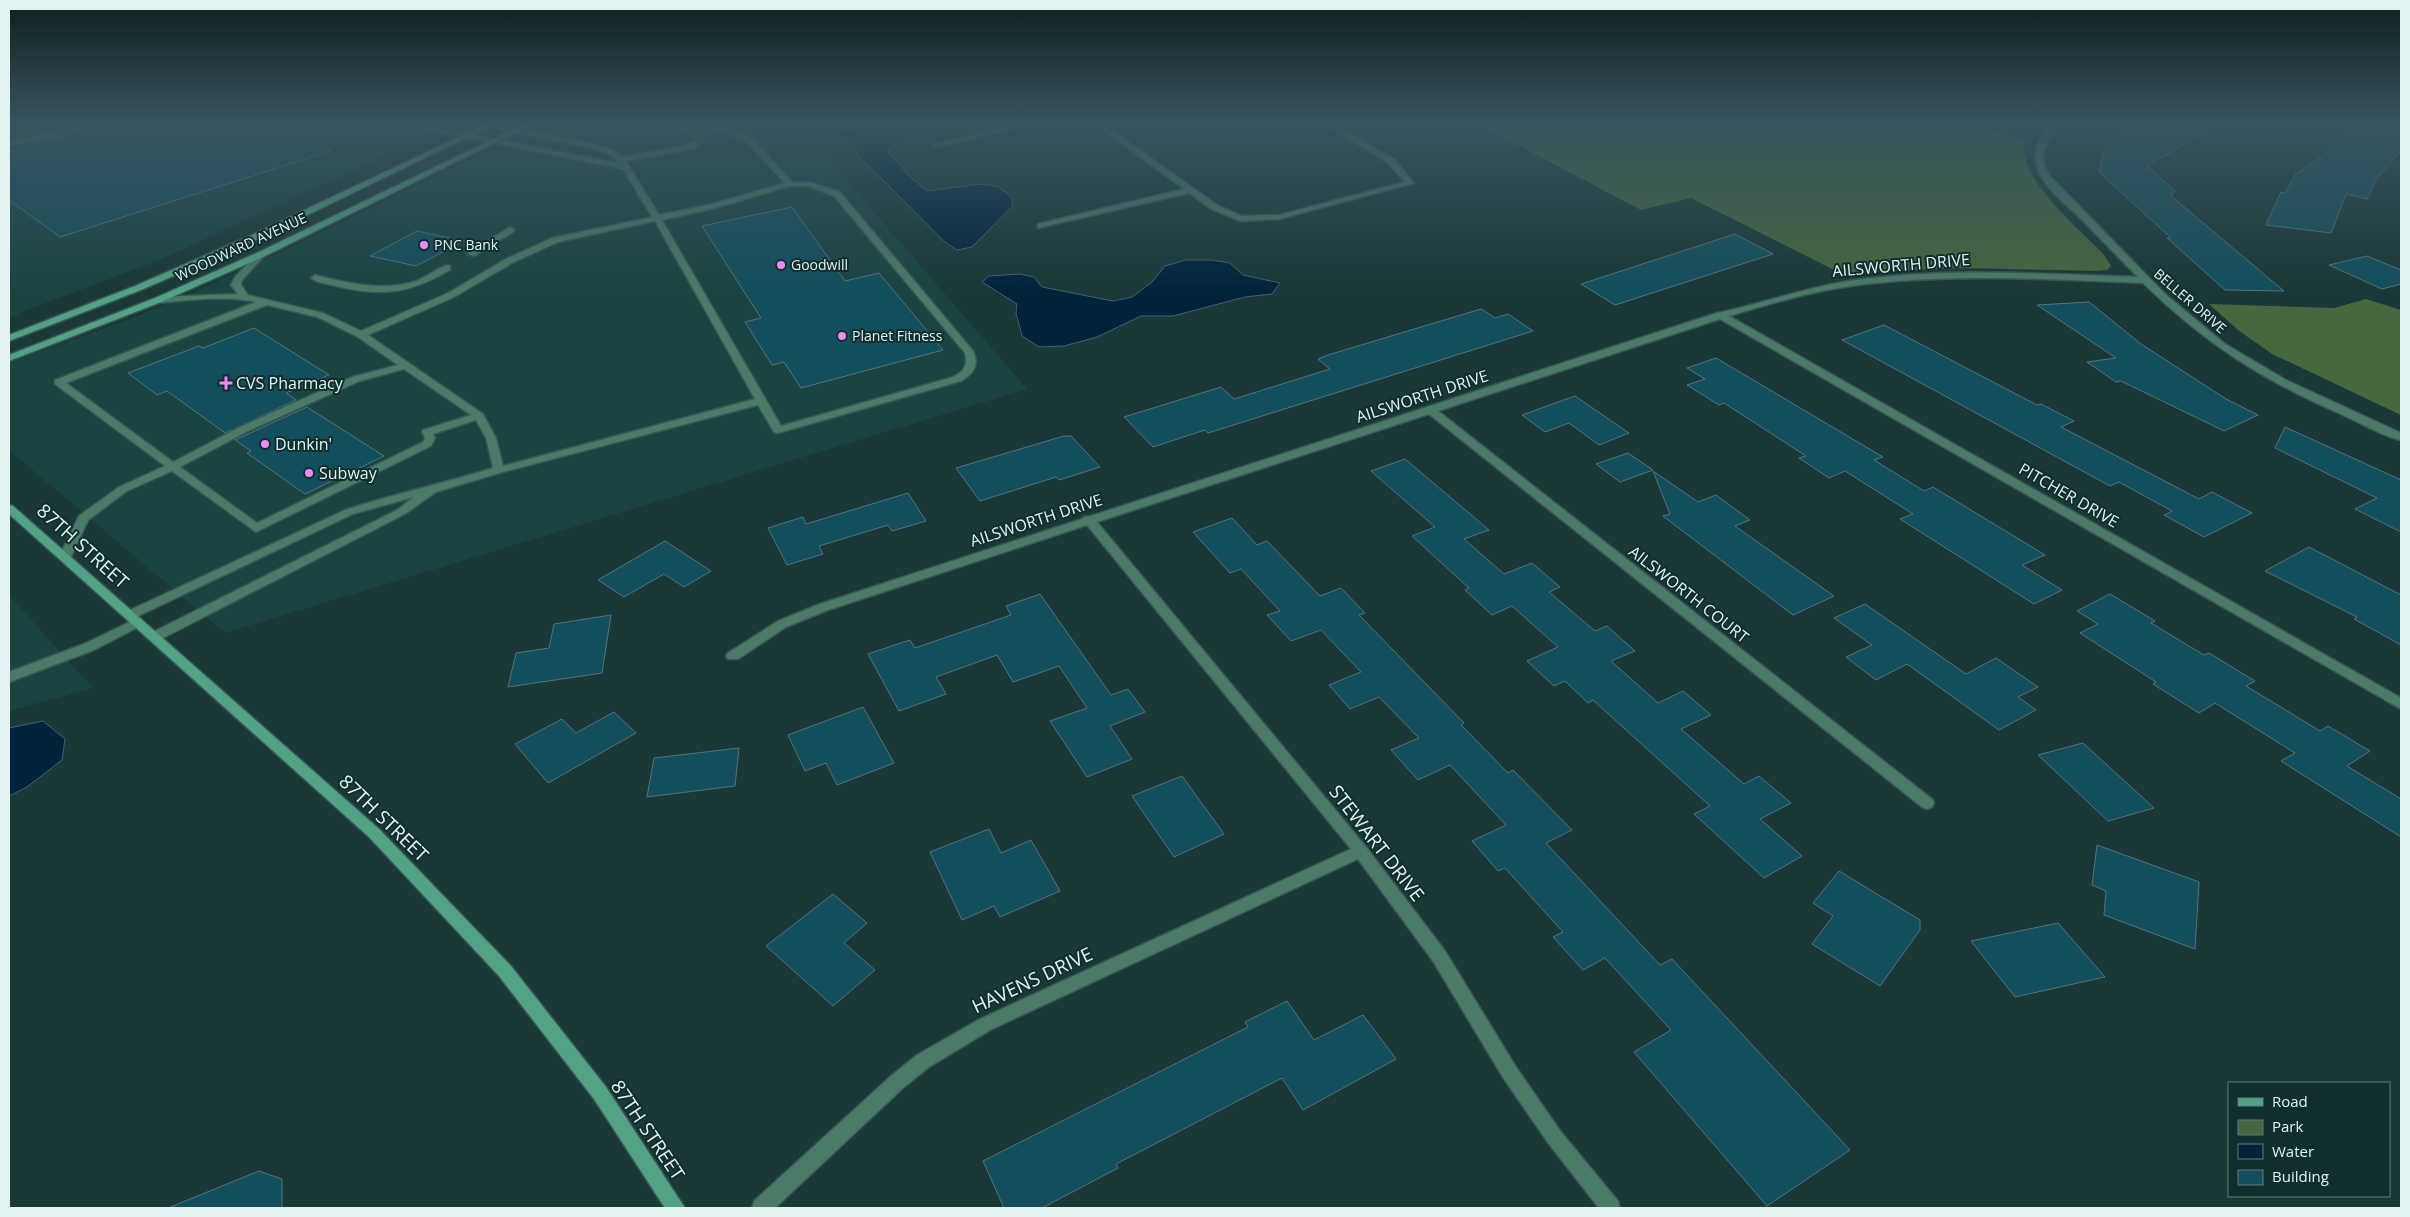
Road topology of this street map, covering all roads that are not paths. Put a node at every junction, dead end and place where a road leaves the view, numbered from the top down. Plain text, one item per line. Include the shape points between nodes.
1 (375, 179) edge
2 (418, 179) edge
3 (633, 179) edge
4 (785, 179) edge
5 (1176, 179) edge
6 (1406, 179) edge
7 (2049, 179) edge
8 (790, 184) junction
9 (1192, 190) junction
10 (658, 218) junction
11 (1041, 226) dead end
12 (510, 230) dead end
13 (262, 254) junction
14 (471, 254) dead end
15 (447, 268) dead end
16 (315, 278) dead end
17 (2145, 280) junction
18 (244, 297) junction
19 (158, 300) junction
20 (266, 302) junction
21 (1720, 315) junction
22 (360, 334) junction
23 (9, 338) edge
24 (9, 358) edge
25 (404, 366) junction
26 (761, 401) junction
27 (1431, 411) junction
28 (478, 416) junction
29 (2401, 437) edge
30 (173, 466) junction
31 (499, 470) junction
32 (432, 490) junction
33 (9, 508) edge
34 (1088, 519) junction
35 (65, 557) junction
36 (134, 618) junction
37 (154, 636) junction
38 (733, 656) dead end
39 (9, 677) edge
40 (2401, 704) edge
41 (1927, 803) dead end
42 (1361, 851) junction
43 (676, 1208) edge
44 (761, 1208) edge
45 (1611, 1208) edge

1 - 23 main road, WOODWARD AVENUE via 253,238 138,288
2 - 13 main road, WOODWARD AVENUE
3 - 10 street
4 - 8 street
5 - 9 street
6 - 9 street via 1410,183 1279,217 1242,219 1214,207
7 - 17 street, BELLER DRIVE
8 - 10 street
8 - 26 street via 810,184 837,194 970,353 973,364 968,373 958,379 778,430
9 - 11 street
10 - 22 street via 555,240 509,261 450,295
10 - 26 street
12 - 14 street
13 - 18 street via 238,279 236,285
13 - 19 main road, WOODWARD AVENUE
15 - 16 street via 421,283 385,291
17 - 21 street, AILSWORTH DRIVE via 1969,275 1894,279 1819,289
17 - 29 street, BELLER DRIVE via 2195,328 2246,362 2291,387
18 - 19 street
18 - 20 street
19 - 24 main road, WOODWARD AVENUE
20 - 22 street via 320,315
20 - 30 street via 60,382
21 - 27 street, AILSWORTH DRIVE
21 - 40 street, PITCHER DRIVE
22 - 25 street
25 - 28 street
25 - 30 street via 356,379 244,429
26 - 31 street
27 - 34 street, AILSWORTH DRIVE
27 - 41 street, AILSWORTH COURT
28 - 30 street via 426,432 430,438 427,444 256,528
28 - 31 street via 491,438
30 - 35 street via 123,489 83,518
31 - 32 street
32 - 36 street via 349,512
32 - 37 street via 401,512
33 - 35 main road, 87TH STREET
34 - 38 street, AILSWORTH DRIVE via 824,607 782,624
34 - 42 street, STEWART DRIVE
35 - 36 main road, 87TH STREET
36 - 37 main road, 87TH STREET
36 - 39 street via 89,647
37 - 43 main road, 87TH STREET via 374,833 505,971 600,1092
42 - 44 street, HAVENS DRIVE via 986,1024 954,1042 897,1082
42 - 45 street, STEWART DRIVE via 1438,956 1510,1073 1555,1138

